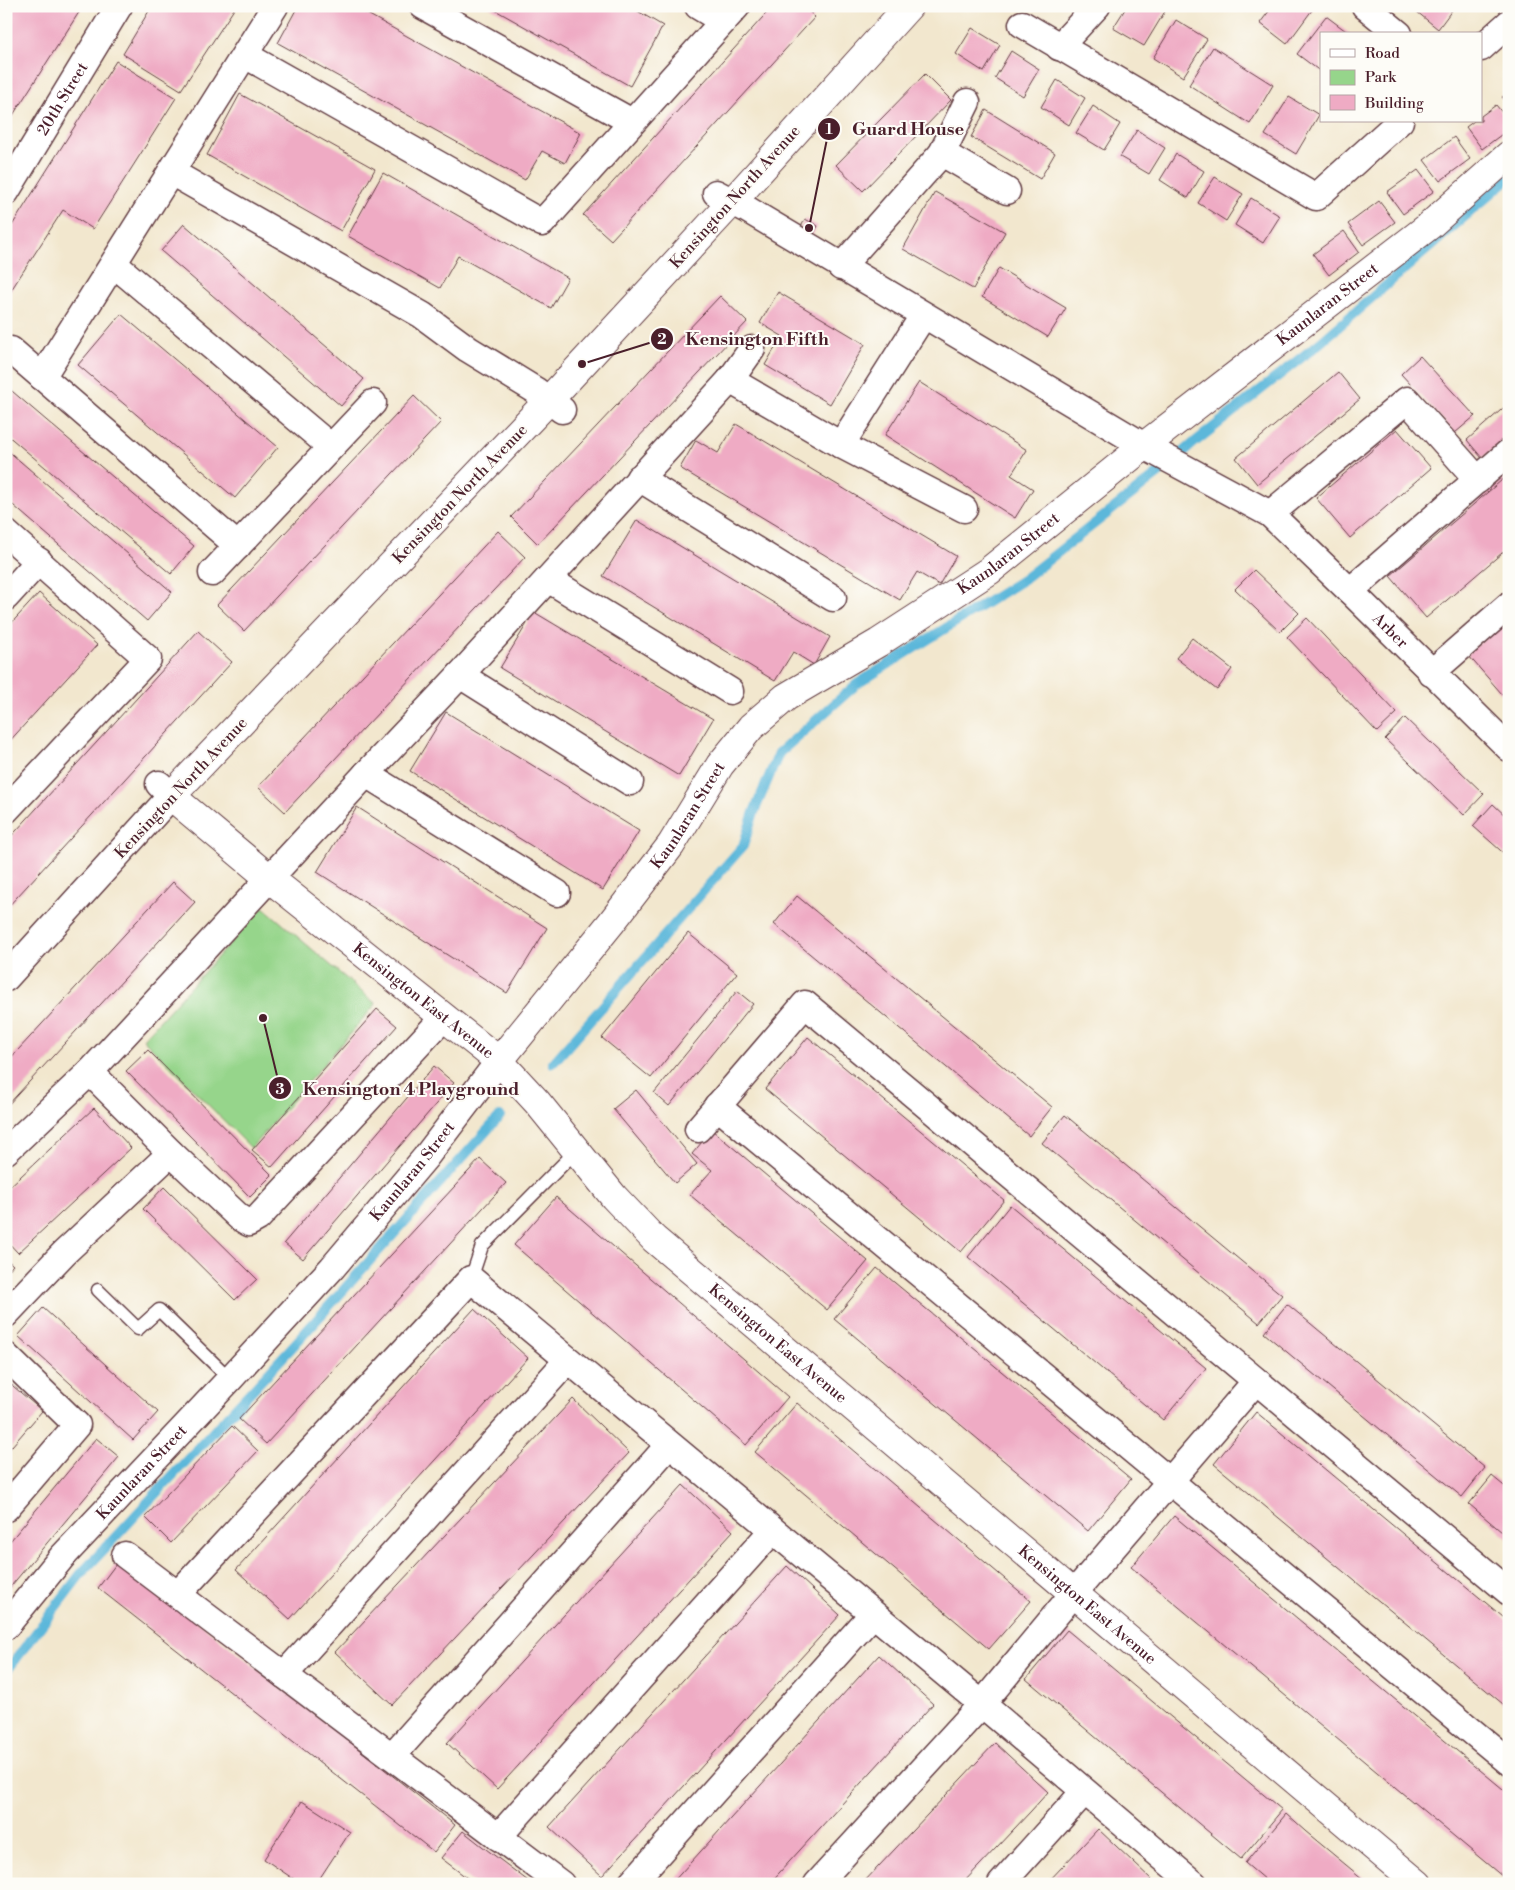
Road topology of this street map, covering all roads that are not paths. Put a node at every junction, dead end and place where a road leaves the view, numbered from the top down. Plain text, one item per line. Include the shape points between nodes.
1 (119, 6) edge
2 (275, 6) edge
3 (423, 6) edge
4 (698, 6) edge
5 (909, 6) edge
6 (1097, 6) edge
7 (1365, 6) edge
8 (730, 13) edge
9 (1022, 24) dead end
10 (1509, 24) edge
11 (1397, 32) edge
12 (1060, 46) junction
13 (1482, 47) edge
14 (245, 55) junction
15 (967, 102) dead end
16 (632, 122) junction
17 (1399, 122) edge
18 (942, 153) junction
19 (1509, 156) edge
20 (171, 172) junction
21 (1007, 191) dead end
22 (6, 192) edge
23 (724, 198) junction
24 (114, 264) junction
25 (842, 267) junction
26 (922, 316) junction
27 (752, 349) dead end
28 (10, 350) dead end
29 (42, 377) junction
30 (730, 380) junction
31 (372, 403) dead end
32 (555, 405) junction
33 (841, 445) junction
34 (331, 447) junction
35 (1151, 450) junction
36 (1509, 452) edge
37 (639, 478) junction
38 (1478, 480) junction
39 (964, 509) dead end
40 (1270, 514) junction
41 (6, 533) edge
42 (238, 546) junction
43 (39, 561) junction
44 (212, 573) dead end
45 (548, 580) junction
46 (1350, 590) junction
47 (6, 597) edge
48 (833, 598) dead end
49 (1509, 605) edge
50 (1431, 673) junction
51 (460, 676) junction
52 (730, 691) dead end
53 (1509, 748) edge
54 (366, 774) junction
55 (630, 782) dead end
56 (165, 790) junction
57 (6, 810) edge
58 (269, 878) junction
59 (557, 893) dead end
60 (6, 978) edge
61 (444, 1017) junction
62 (508, 1069) junction
63 (90, 1072) junction
64 (717, 1106) junction
65 (698, 1129) dead end
66 (577, 1150) junction
67 (6, 1151) edge
68 (171, 1153) junction
69 (470, 1279) junction
70 (98, 1290) dead end
71 (6, 1314) edge
72 (6, 1356) edge
73 (568, 1360) junction
74 (230, 1379) junction
75 (1256, 1381) junction
76 (669, 1444) junction
77 (1169, 1481) junction
78 (6, 1508) edge
79 (772, 1531) junction
80 (125, 1555) dead end
81 (1074, 1592) junction
82 (1509, 1592) edge
83 (178, 1594) junction
84 (872, 1615) junction
85 (6, 1626) edge
86 (284, 1675) junction
87 (982, 1704) junction
88 (392, 1756) junction
89 (1509, 1762) edge
90 (1084, 1792) junction
91 (498, 1836) junction
92 (1187, 1882) edge
93 (561, 1884) edge
94 (631, 1884) edge
95 (817, 1884) edge
96 (1001, 1884) edge
97 (1418, 1884) edge

1 - 22 street, 20th Street
2 - 14 street
3 - 16 street
4 - 8 street
5 - 23 street, Kensington North Avenue
6 - 12 street
7 - 11 street
8 - 16 street
9 - 12 street
10 - 13 street
12 - 17 street via 1316,197
14 - 16 street via 542,223
14 - 20 street
15 - 18 street
18 - 21 street
18 - 25 street
19 - 35 street, Kaunlaran Street via 1429,226
20 - 24 street
20 - 32 street via 422,315
23 - 25 street, Arber
23 - 32 street, Kensington North Avenue
24 - 29 street
24 - 34 street
25 - 26 street, Arber
26 - 33 street
26 - 35 street, Arber
27 - 30 street
28 - 29 street
29 - 42 street
30 - 33 street
30 - 37 street
31 - 34 street
32 - 56 street, Kensington North Avenue
33 - 39 street
34 - 42 street
35 - 40 street, Arber
35 - 62 street, Kaunlaran Street via 989,571 878,643 786,697 751,727 720,765 671,845 610,924
36 - 38 street
37 - 45 street
37 - 48 street
38 - 40 street via 1407,400
38 - 46 street
40 - 46 street, Arber
41 - 43 street
42 - 44 street
43 - 47 street
43 - 57 street via 148,659
45 - 51 street
45 - 52 street
46 - 50 street, Arber
49 - 50 street
50 - 53 street, Arber
51 - 54 street
51 - 55 street
54 - 58 street
54 - 59 street
56 - 58 street, Kensington East Avenue
56 - 60 street, Kensington North Avenue
58 - 61 street, Kensington East Avenue
58 - 63 street
61 - 62 street, Kensington East Avenue
61 - 68 street via 258,1218 249,1223
62 - 66 street, Kensington East Avenue
62 - 74 street, Kaunlaran Street
63 - 67 street
63 - 68 street
64 - 65 street
64 - 75 street via 806,1004
64 - 77 street
66 - 69 lane via 482,1246
66 - 81 street, Kensington East Avenue via 614,1197 654,1239
68 - 71 street via 64,1252
69 - 73 street
69 - 83 street
70 - 74 lane via 138,1329 159,1310
72 - 78 street via 77,1424
73 - 76 street
73 - 86 street
74 - 85 street, Kaunlaran Street via 62,1557
75 - 77 street
75 - 82 street
76 - 79 street
76 - 88 street
77 - 81 street
77 - 89 street
79 - 84 street
79 - 91 street
80 - 83 street
81 - 87 street
81 - 97 street, Kensington East Avenue
83 - 86 street
84 - 87 street
84 - 94 street
86 - 88 street
87 - 90 street
87 - 95 street
88 - 91 street
90 - 92 street
90 - 96 street
91 - 93 street

